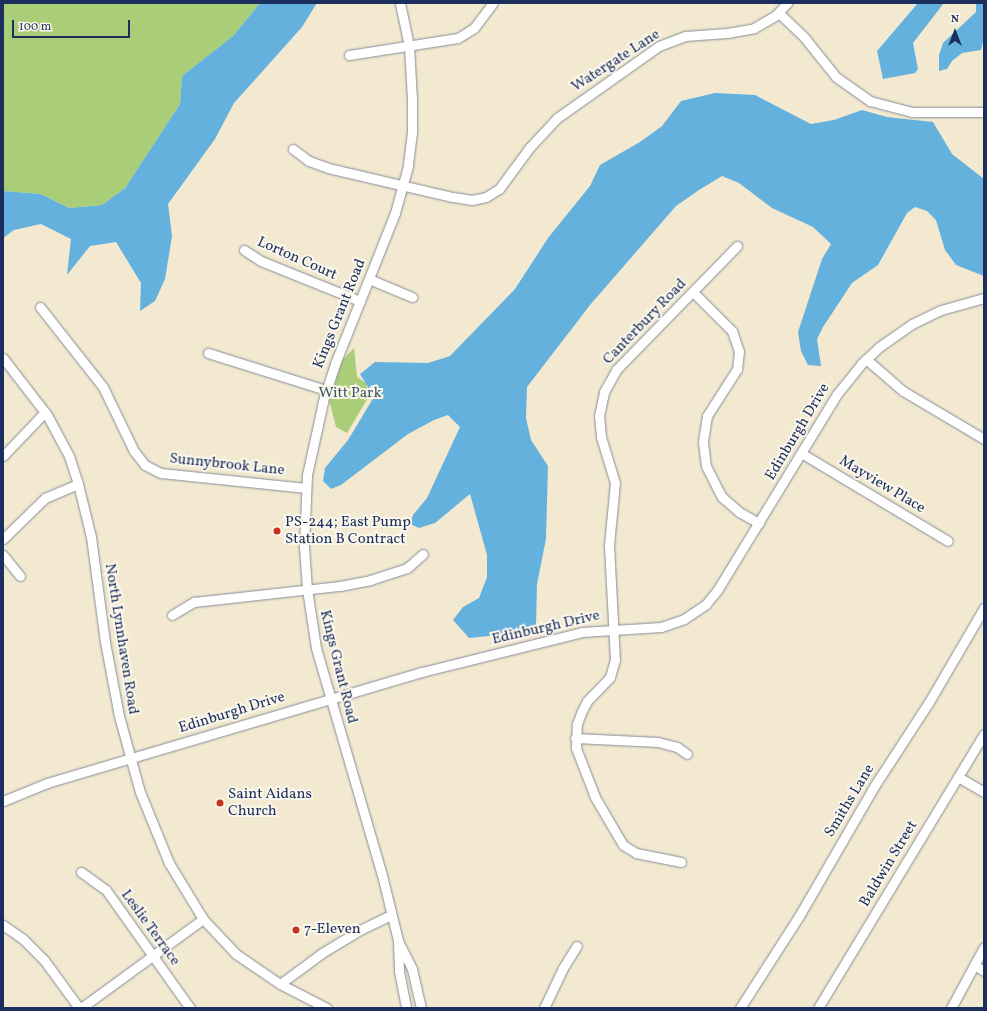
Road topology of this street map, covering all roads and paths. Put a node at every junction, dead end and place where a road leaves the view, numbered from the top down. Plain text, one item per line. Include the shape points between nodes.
1 (400, 3) edge
2 (493, 3) edge
3 (787, 3) edge
4 (779, 13) junction
5 (409, 46) junction
6 (349, 55) dead end
7 (984, 112) edge
8 (292, 149) dead end
9 (403, 186) junction
10 (737, 246) dead end
11 (244, 250) dead end
12 (370, 279) junction
13 (693, 292) junction
14 (412, 297) dead end
15 (984, 298) edge
16 (360, 302) junction
17 (40, 307) dead end
18 (208, 353) dead end
19 (3, 359) edge
20 (866, 359) junction
21 (326, 390) junction
22 (45, 412) junction
23 (984, 439) edge
24 (801, 453) junction
25 (3, 456) edge
26 (78, 484) junction
27 (306, 488) junction
28 (760, 523) junction
29 (3, 539) edge
30 (948, 542) dead end
31 (423, 554) dead end
32 (3, 555) edge
33 (20, 576) dead end
34 (307, 589) junction
35 (984, 608) edge
36 (172, 615) dead end
37 (615, 628) junction
38 (330, 698) junction
39 (984, 734) edge
40 (575, 738) junction
41 (687, 754) dead end
42 (130, 758) junction
43 (958, 777) junction
44 (984, 792) edge
45 (3, 801) edge
46 (681, 862) dead end
47 (81, 872) dead end
48 (391, 915) junction
49 (203, 920) junction
50 (3, 925) edge
51 (398, 940) junction
52 (577, 946) dead end
53 (984, 947) edge
54 (153, 956) junction
55 (974, 965) junction
56 (984, 971) edge
57 (280, 984) junction
58 (80, 1008) edge
59 (190, 1008) edge
60 (328, 1008) edge
61 (406, 1008) edge
62 (421, 1008) edge
63 (544, 1008) edge
64 (740, 1008) edge
65 (818, 1008) edge
66 (951, 1008) edge

1 - 5 street, Kings Grant Road
2 - 5 street via 474,28 458,38
3 - 4 street, Watergate Lane
4 - 7 street via 804,37 836,77 870,101 912,112
4 - 9 street, Watergate Lane via 766,23 748,30 685,36 659,46 557,118 530,147 499,189 486,197 472,200
5 - 6 street
5 - 9 street, Kings Grant Road via 412,132
8 - 9 street, Watergate Lane via 321,166
9 - 12 street, Kings Grant Road
10 - 13 street, Canterbury Road
11 - 16 street, Lorton Court via 261,261
12 - 14 street
12 - 16 street, Kings Grant Road
13 - 28 street via 732,331 739,351 737,369 708,416 703,442 706,466 722,497 739,512
13 - 37 street, Canterbury Road via 617,369 601,403 601,437 615,483 609,545
15 - 20 street, Edinburgh Drive via 941,310 912,324
16 - 21 street, Kings Grant Road
17 - 27 street, Sunnybrook Lane via 103,387 134,451 145,465 161,473
18 - 21 street
19 - 22 street, North Lynnhaven Road
20 - 23 street via 903,391 969,433
20 - 24 street, Edinburgh Drive via 837,394
21 - 27 street, Kings Grant Road via 314,438
22 - 25 street
22 - 26 street, North Lynnhaven Road via 65,449
24 - 28 street, Edinburgh Drive
24 - 30 street, Mayview Place
26 - 29 street via 45,498
26 - 42 street, North Lynnhaven Road via 91,537 110,671
27 - 34 street, Kings Grant Road via 304,547
28 - 37 street, Edinburgh Drive via 718,589 695,613 661,627
31 - 34 street via 397,572 340,586
32 - 33 street
34 - 36 street via 194,602
34 - 38 street, Kings Grant Road via 316,648
35 - 64 street, Smiths Lane via 929,702 875,785 799,916
37 - 38 street, Edinburgh Drive via 582,632
37 - 40 street, Canterbury Road via 613,670 587,701 577,724
38 - 42 street, Edinburgh Drive
38 - 48 street, Kings Grant Road
39 - 43 street, Baldwin Street
40 - 41 street via 658,742 677,747
40 - 46 street, Canterbury Road via 586,780 623,845 636,853
42 - 45 street, Edinburgh Drive via 47,783
42 - 49 street, North Lynnhaven Road via 140,792 169,863
43 - 44 street
43 - 65 street, Baldwin Street
47 - 54 street, Leslie Terrace via 106,890
48 - 51 street, Kings Grant Road
48 - 57 street via 329,949
49 - 54 street
49 - 57 street, North Lynnhaven Road via 236,954
50 - 58 street via 23,939 44,960
51 - 61 street, Kings Grant Road via 399,972
51 - 62 street, Kings Grant Road via 412,969
52 - 63 street via 556,981
53 - 55 street
54 - 58 street
54 - 59 street, Leslie Terrace
55 - 56 street
55 - 66 street
57 - 60 street, North Lynnhaven Road

